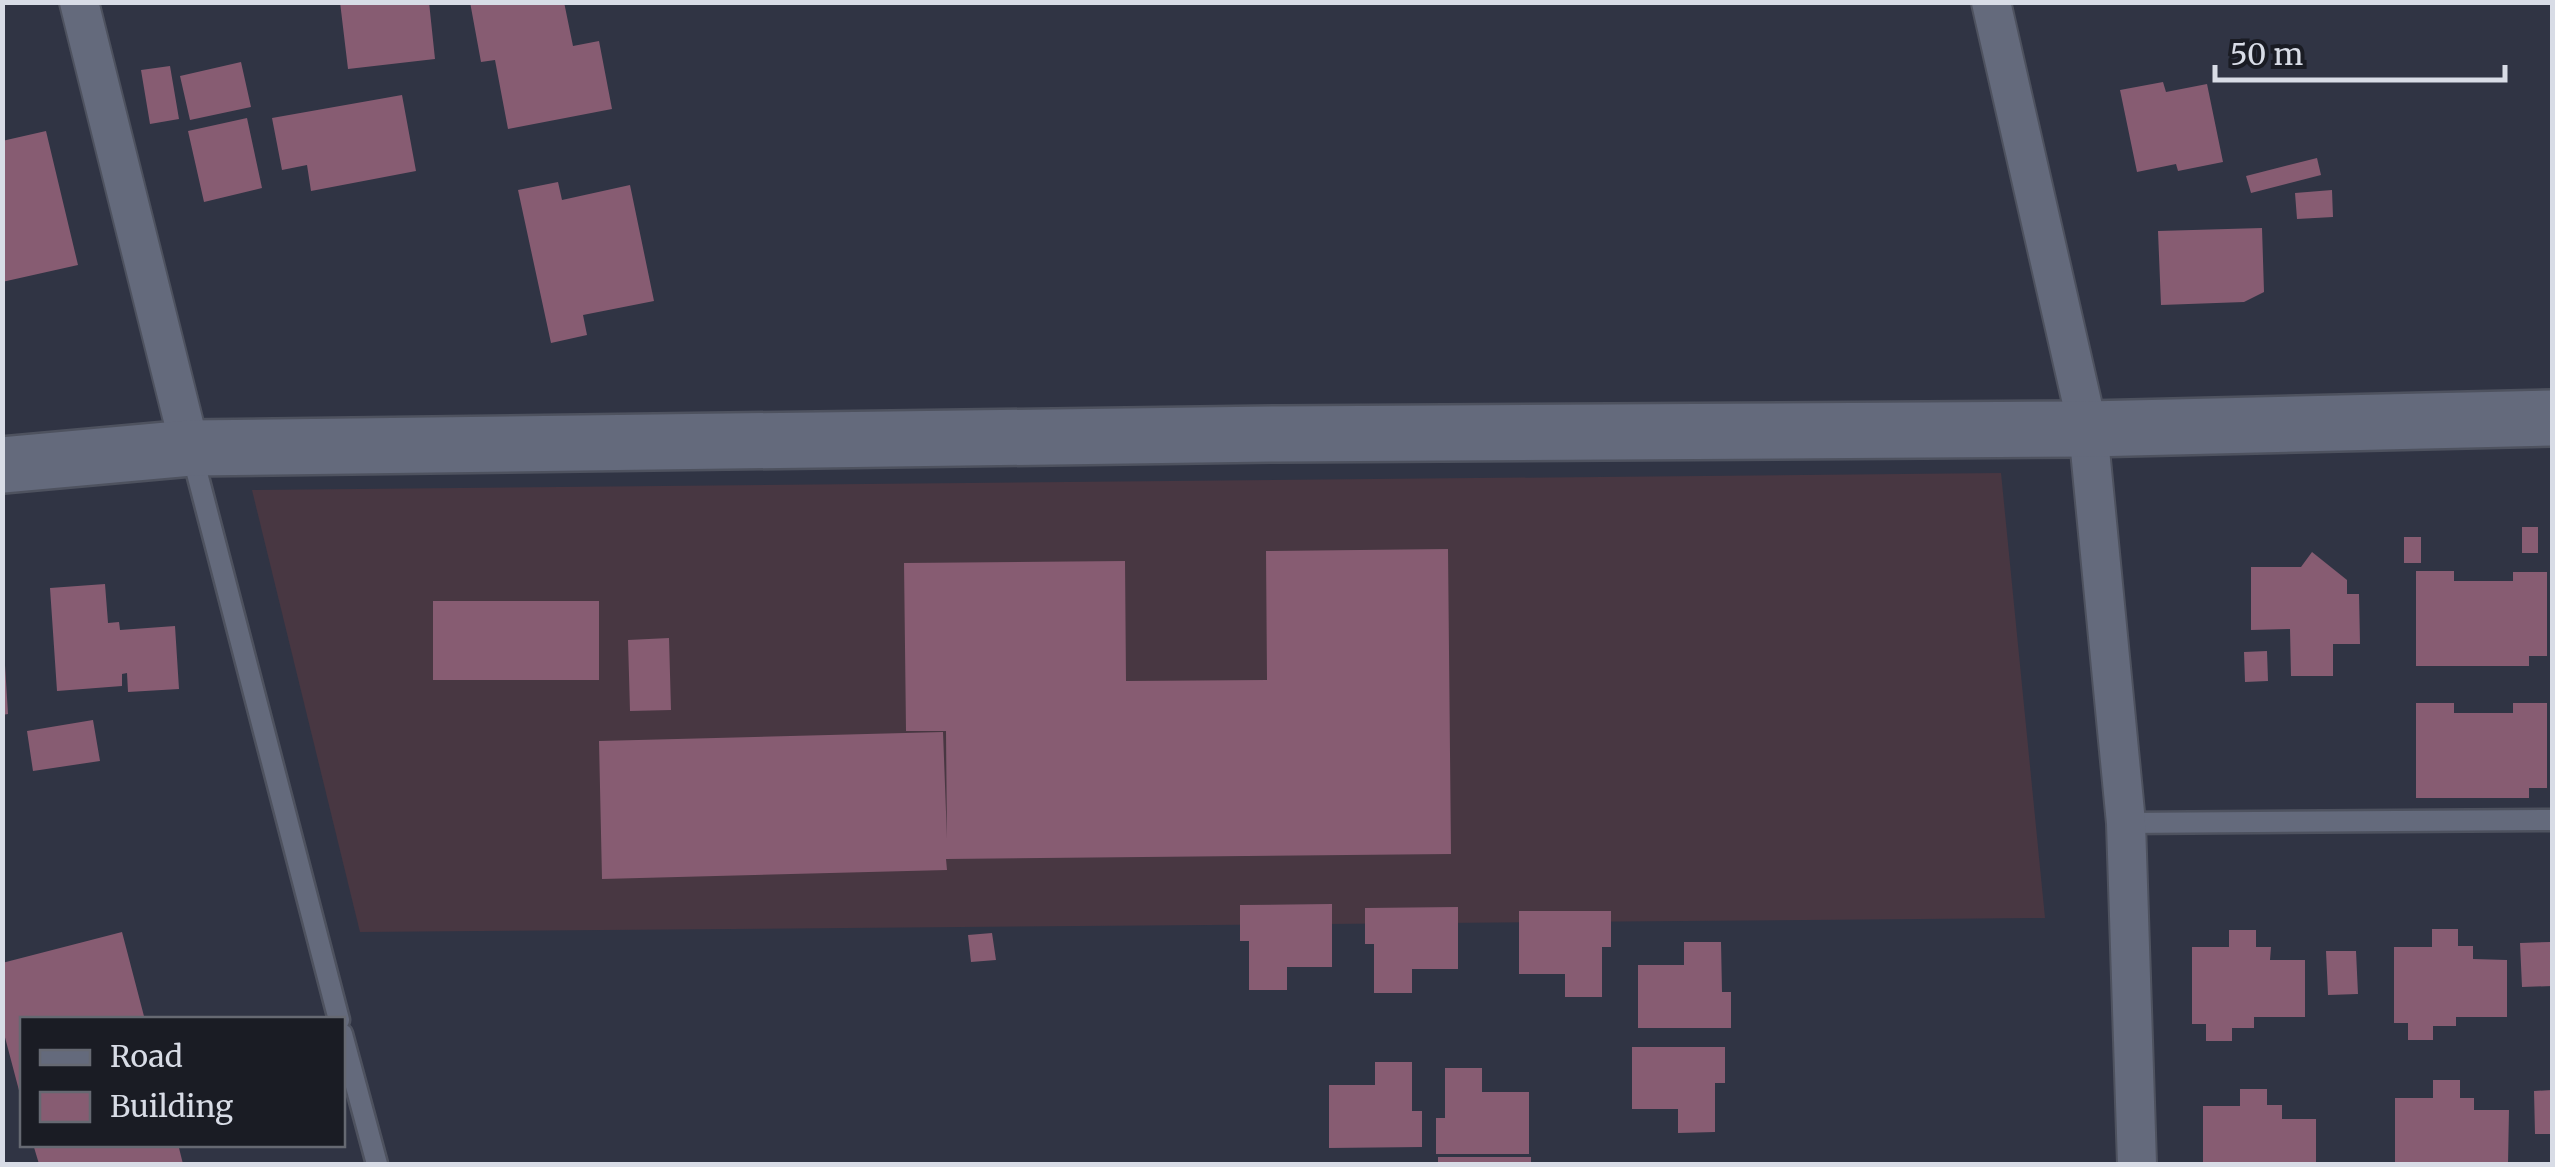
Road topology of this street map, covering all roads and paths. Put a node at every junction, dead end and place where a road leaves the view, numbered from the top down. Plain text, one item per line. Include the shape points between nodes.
1 (79, 2) edge
2 (1991, 2) edge
3 (2552, 418) edge
4 (2088, 428) junction
5 (190, 448) junction
6 (2, 465) edge
7 (2552, 820) edge
8 (2126, 823) junction
9 (338, 1017) edge
10 (345, 1045) edge
11 (376, 1164) edge
12 (2137, 1164) edge

1 - 5 street
2 - 4 street
3 - 4 main road
4 - 5 main road
4 - 8 street
5 - 6 main road
5 - 9 lane
7 - 8 lane
8 - 12 street
10 - 11 lane

